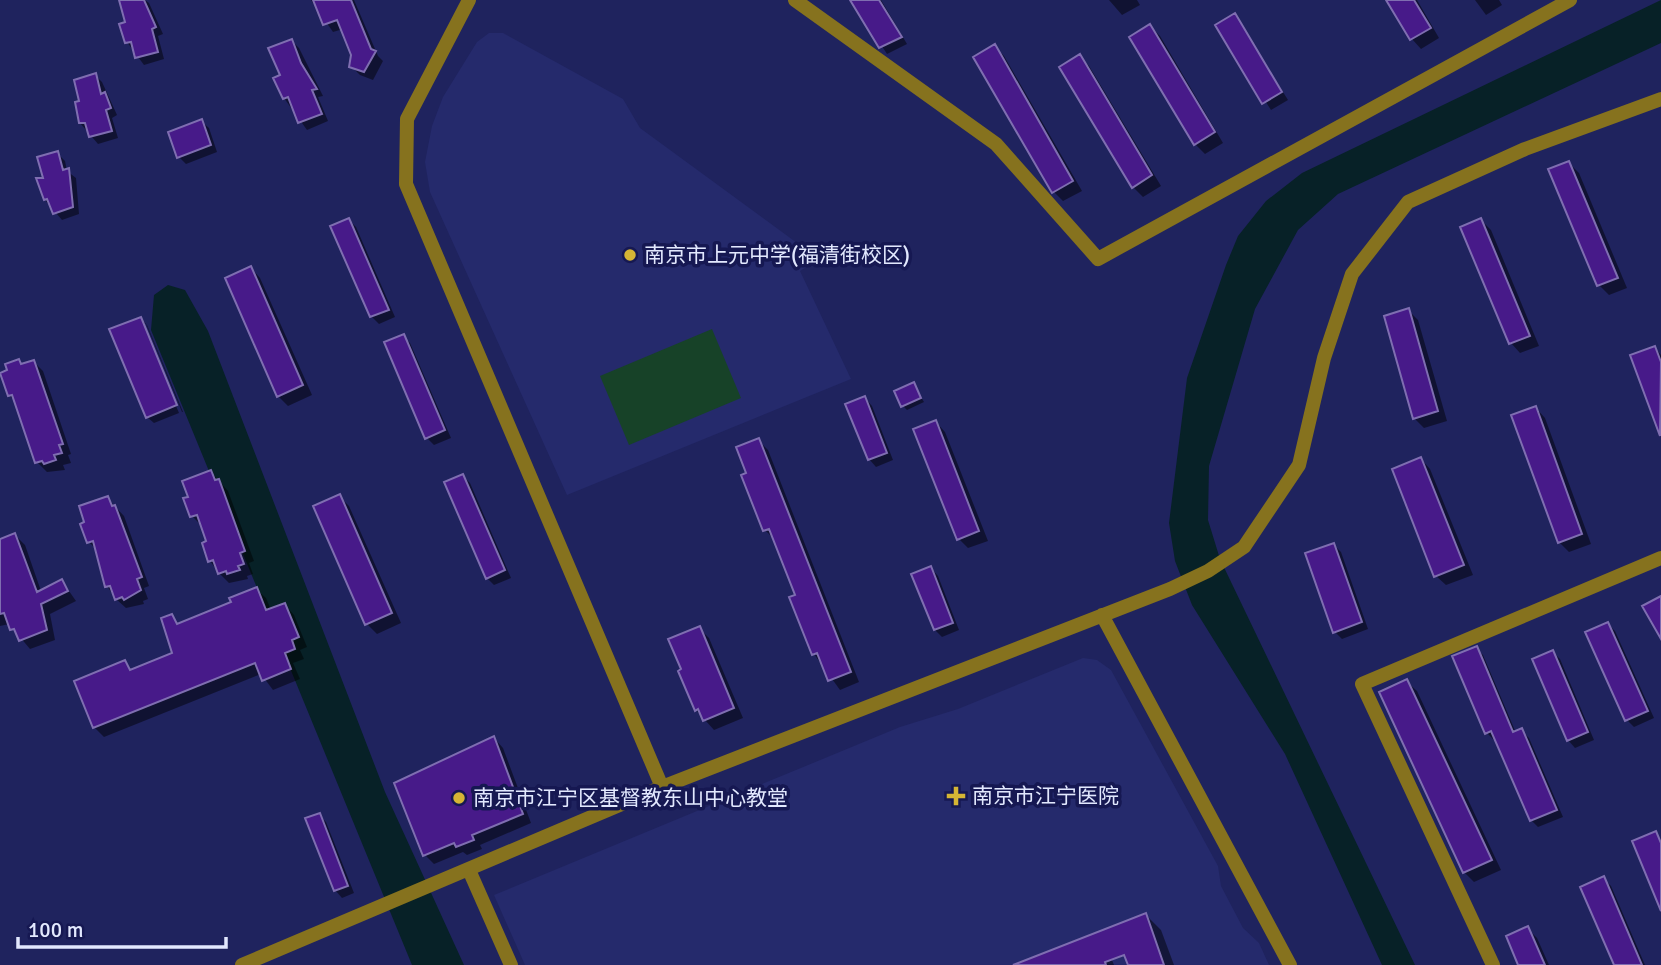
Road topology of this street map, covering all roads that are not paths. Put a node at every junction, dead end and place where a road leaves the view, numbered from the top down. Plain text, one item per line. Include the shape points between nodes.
1 (469, 0) edge
2 (795, 0) edge
3 (1570, 0) edge
4 (1661, 99) edge
5 (1661, 558) edge
6 (1102, 615) junction
7 (662, 788) junction
8 (470, 870) junction
9 (242, 965) edge
10 (511, 965) edge
11 (1290, 965) edge
12 (1493, 965) edge

1 - 7 street via 407,119 406,184
2 - 3 street via 996,144 1098,259
4 - 6 street via 1525,149 1408,202 1352,274 1324,358 1299,465 1244,547 1208,571
5 - 12 street via 1363,684
6 - 7 street
6 - 11 street
7 - 8 street
8 - 9 street
8 - 10 street

